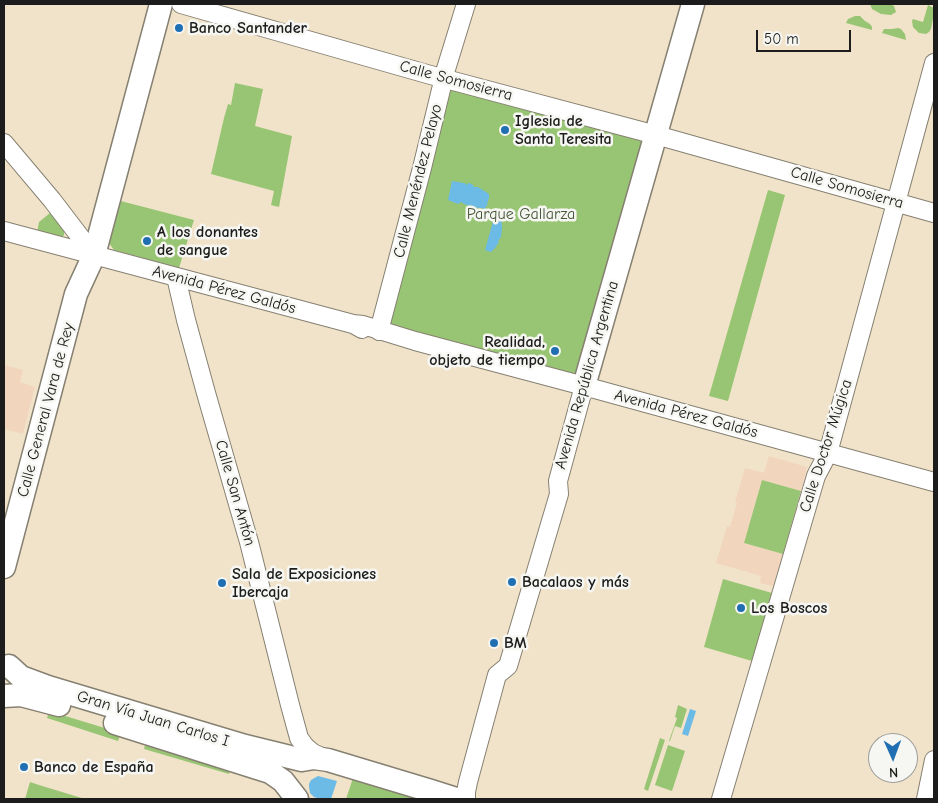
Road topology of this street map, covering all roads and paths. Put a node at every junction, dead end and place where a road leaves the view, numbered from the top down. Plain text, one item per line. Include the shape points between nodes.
1 (149, 4) edge
2 (161, 4) edge
3 (181, 4) edge
4 (466, 4) edge
5 (693, 4) edge
6 (934, 63) edge
7 (444, 78) junction
8 (656, 135) junction
9 (4, 143) edge
10 (896, 202) junction
11 (934, 212) edge
12 (4, 231) edge
13 (94, 255) junction
14 (176, 277) junction
15 (379, 330) junction
16 (584, 386) junction
17 (828, 453) junction
18 (934, 482) edge
19 (4, 567) edge
20 (6, 660) edge
21 (4, 690) edge
22 (4, 696) edge
23 (298, 750) junction
24 (934, 760) edge
25 (294, 795) edge
26 (456, 799) edge
27 (466, 799) edge
28 (721, 799) edge
29 (926, 799) edge

1 - 13 main road via 85,233
2 - 13 main road, Calle General Vara de Rey
3 - 7 street, Calle Somosierra
4 - 7 street, Calle Menéndez Pelayo
5 - 8 main road, Avenida República Argentina
6 - 10 street, Calle Doctor Múgica
7 - 8 street, Calle Somosierra
7 - 15 street, Calle Menéndez Pelayo
8 - 10 street, Calle Somosierra
8 - 16 main road, Avenida República Argentina
9 - 13 street
10 - 11 street, Calle Somosierra
10 - 17 street, Calle Doctor Múgica
12 - 13 street, Avenida Pérez Galdós
13 - 14 street, Avenida Pérez Galdós
13 - 19 main road, Calle General Vara de Rey via 76,294
14 - 15 street, Avenida Pérez Galdós
14 - 23 street, Calle San Antón via 249,542
15 - 16 street, Avenida Pérez Galdós
16 - 17 street, Avenida Pérez Galdós
16 - 27 street, Avenida República Argentina via 558,481 559,494 508,666 497,674
17 - 18 street, Avenida Pérez Galdós
17 - 28 street, Calle Doctor Múgica via 816,476
20 - 21 main road via 9,677
20 - 23 main road, Gran Vía Juan Carlos I via 21,677 48,687 245,746
22 - 25 main road, Gran Vía Juan Carlos I via 21,695 44,700 270,772
23 - 25 main road, Gran Vía Juan Carlos I via 290,779
23 - 26 main road, Gran Vía Juan Carlos I via 314,758
24 - 29 street

